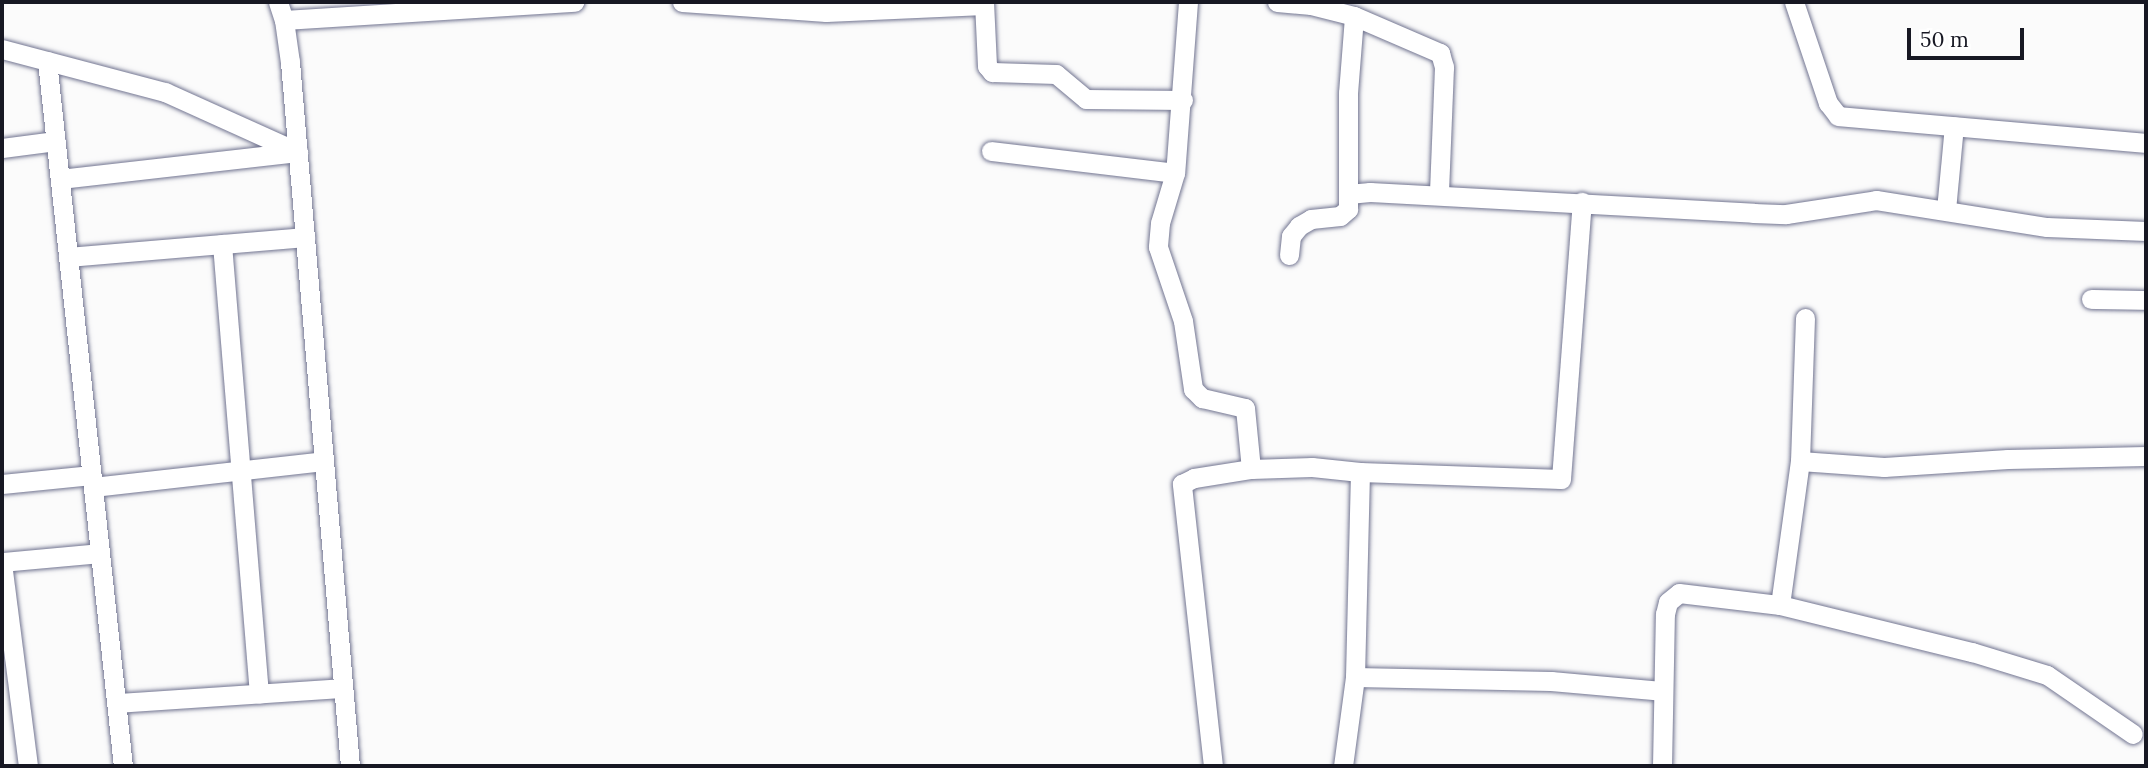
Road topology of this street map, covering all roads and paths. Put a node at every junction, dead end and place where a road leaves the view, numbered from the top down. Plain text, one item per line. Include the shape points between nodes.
1 (574, 2) edge
2 (682, 2) edge
3 (1188, 2) edge
4 (1277, 2) edge
5 (1794, 2) edge
6 (984, 3) edge
7 (501, 4) edge
8 (428, 6) edge
9 (330, 10) edge
10 (281, 11) edge
11 (1354, 16) junction
12 (2, 49) edge
13 (47, 61) junction
14 (1182, 100) junction
15 (1954, 126) junction
16 (56, 141) junction
17 (2146, 143) edge
18 (2, 148) edge
19 (991, 151) dead end
20 (298, 152) junction
21 (1175, 173) junction
22 (60, 179) junction
23 (1348, 194) junction
24 (1439, 194) junction
25 (1582, 202) junction
26 (1946, 210) junction
27 (2146, 231) edge
28 (305, 237) junction
29 (222, 244) junction
30 (1289, 255) dead end
31 (68, 257) junction
32 (2091, 299) dead end
33 (2146, 300) edge
34 (1805, 318) dead end
35 (2146, 456) edge
36 (324, 461) junction
37 (1800, 461) junction
38 (1251, 469) junction
39 (240, 470) junction
40 (1360, 472) junction
41 (92, 481) junction
42 (2, 484) edge
43 (100, 553) junction
44 (2, 563) edge
45 (1780, 605) junction
46 (7, 647) edge
47 (1356, 677) junction
48 (343, 688) junction
49 (1662, 691) junction
50 (259, 693) junction
51 (117, 703) junction
52 (2133, 734) dead end
53 (28, 766) edge
54 (123, 766) edge
55 (350, 766) edge
56 (1213, 766) edge
57 (1343, 766) edge
58 (1662, 766) edge

1 - 7 street
2 - 6 street via 826,12
3 - 14 street
4 - 11 street
5 - 15 street via 1828,103 1838,116
6 - 14 street via 987,66 992,72 1056,75 1086,99
7 - 8 street
8 - 9 street
9 - 10 street
10 - 20 street
11 - 23 street
11 - 24 street via 1435,49 1443,59
12 - 13 street
13 - 16 street
13 - 20 street via 165,92
14 - 21 street
15 - 17 street
15 - 26 street
16 - 18 street
16 - 22 street
19 - 21 street
20 - 22 street
20 - 28 street
21 - 38 street via 1158,247 1183,321 1193,389 1202,398 1245,408
22 - 31 street
23 - 24 street
23 - 30 street via 1344,214 1311,219 1299,226 1291,236
24 - 25 street
25 - 26 street via 1786,214 1876,200
25 - 40 street via 1562,478
26 - 27 street via 2047,227
28 - 29 street
28 - 36 street
29 - 31 street
29 - 39 street
31 - 41 street
32 - 33 street
34 - 37 street
35 - 37 street via 1884,467
36 - 39 street
36 - 48 street
37 - 45 street
38 - 40 street via 1312,467
38 - 56 street via 1182,484
39 - 41 street
39 - 50 street
40 - 47 street
41 - 42 street
41 - 43 street
43 - 44 street
43 - 51 street
44 - 46 street
45 - 49 street via 1673,596 1665,614
45 - 52 street via 2047,675
46 - 53 street
47 - 49 street via 1551,681
47 - 57 street
48 - 50 street
48 - 55 street
49 - 58 street
50 - 51 street
51 - 54 street

